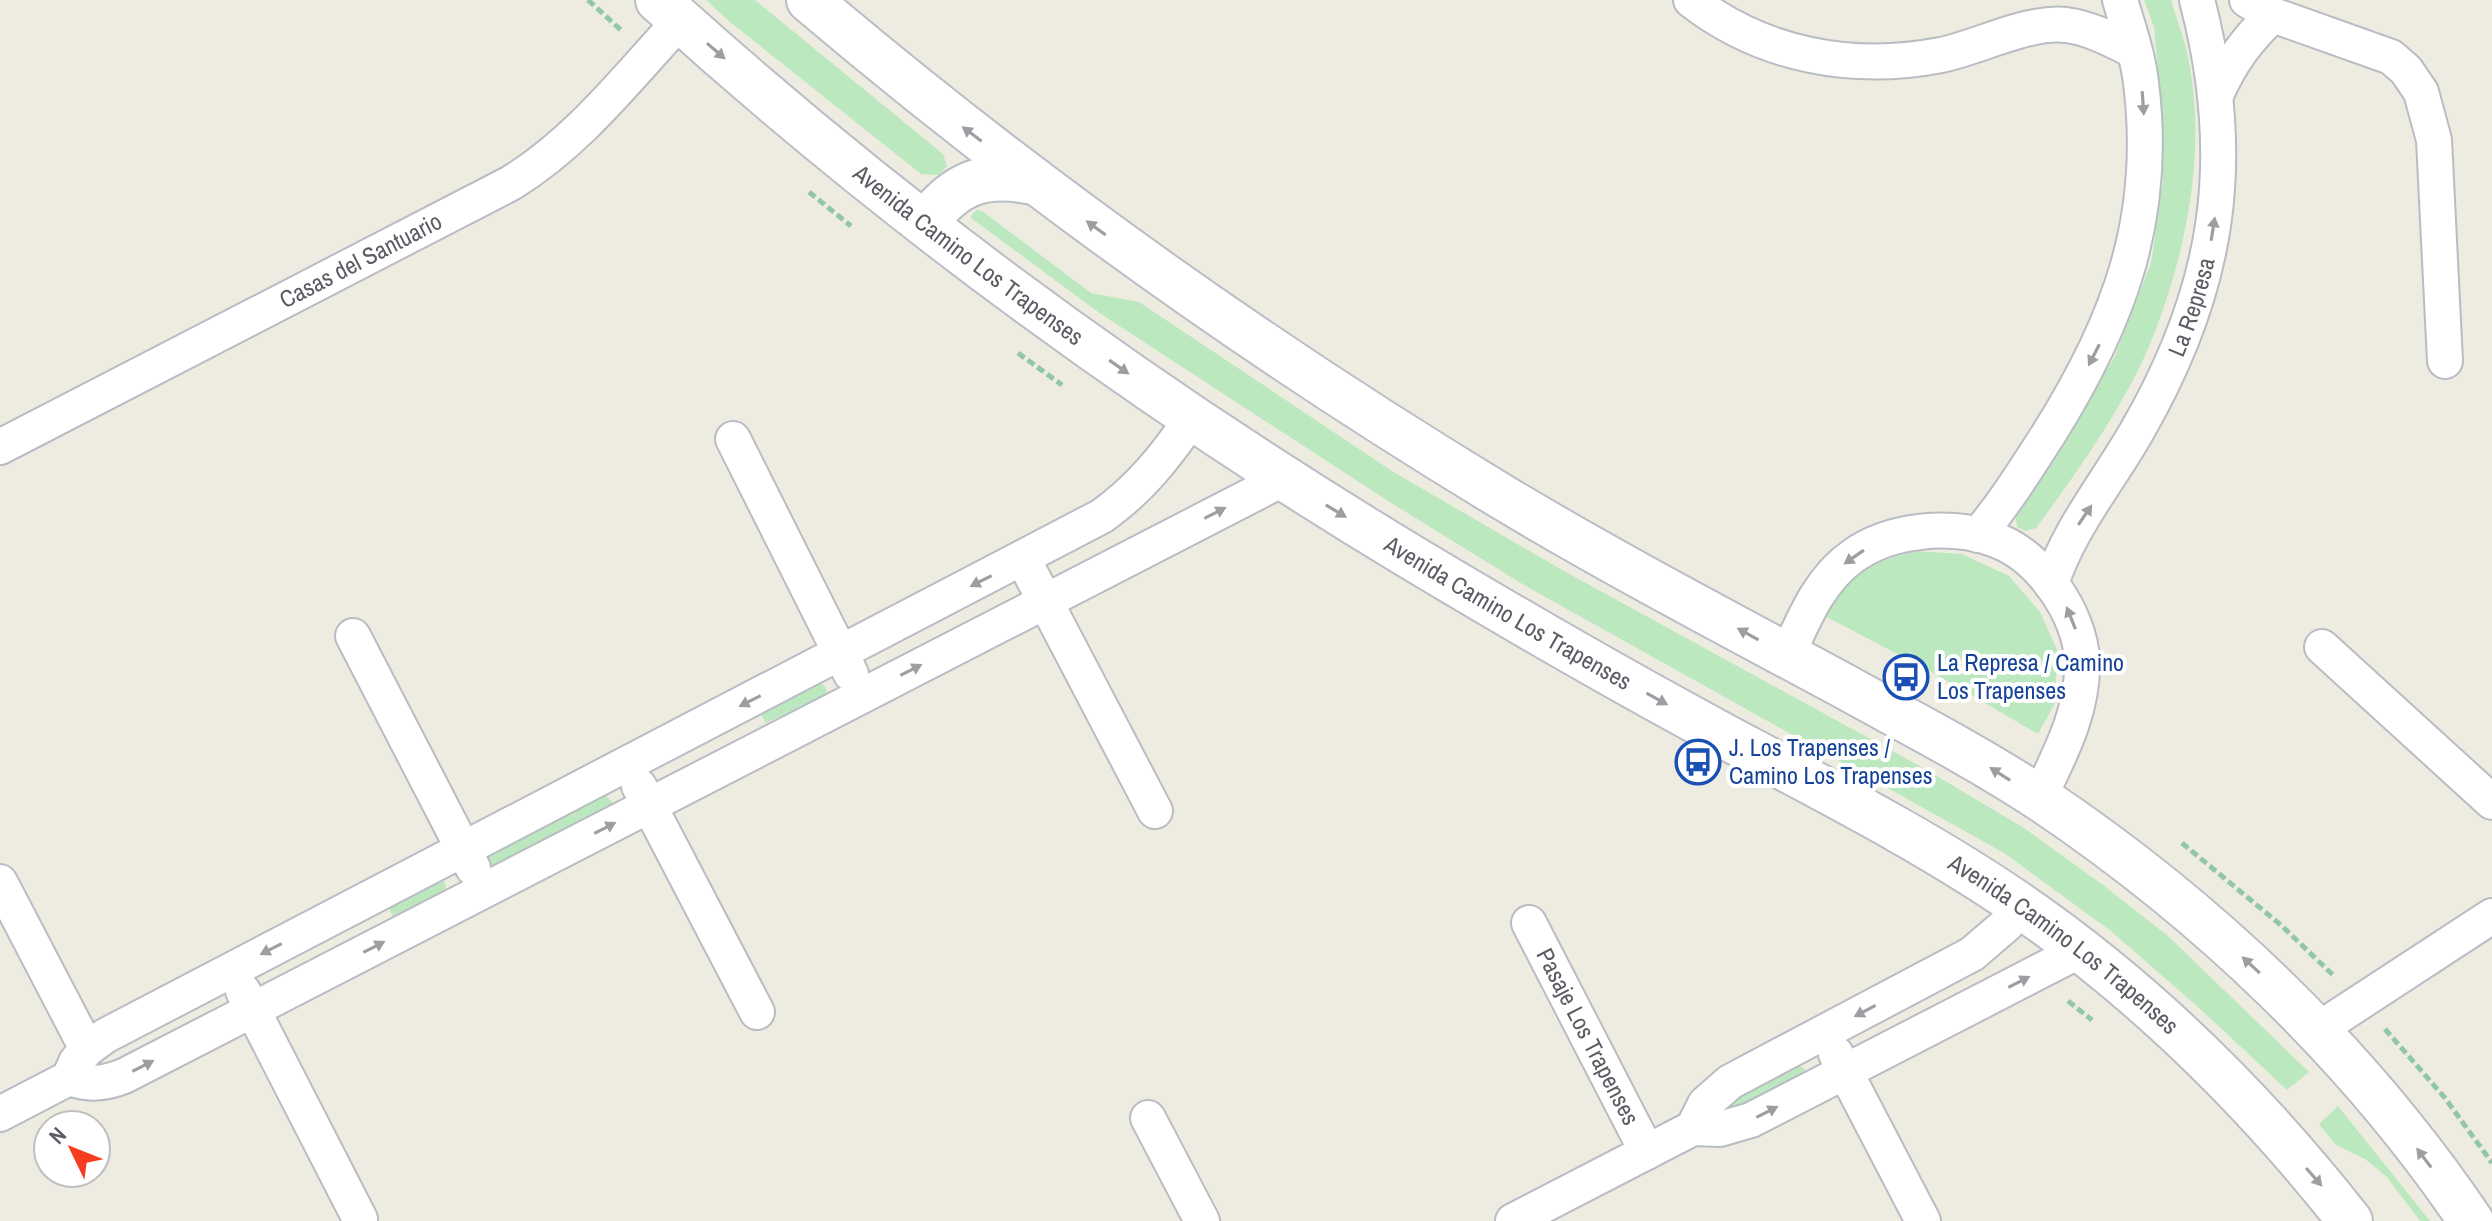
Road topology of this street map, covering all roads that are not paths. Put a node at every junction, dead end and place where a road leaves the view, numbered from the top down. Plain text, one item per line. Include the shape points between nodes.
1 (809, 0) edge
2 (1691, 0) edge
3 (2066, 0) edge
4 (2120, 0) edge
5 (2197, 0) edge
6 (2260, 7) edge
7 (669, 10) edge
8 (2042, 25) junction
9 (2134, 51) junction
10 (2216, 95) junction
11 (1033, 182) junction
12 (925, 224) junction
13 (2445, 361) dead end
14 (1192, 418) junction
15 (733, 439) dead end
16 (0, 447) edge
17 (1283, 479) junction
18 (1978, 535) junction
19 (1023, 559) junction
20 (2051, 584) junction
21 (1046, 601) junction
22 (353, 636) dead end
23 (2322, 647) dead end
24 (841, 654) junction
25 (1787, 656) junction
26 (862, 696) junction
27 (628, 764) junction
28 (2039, 798) junction
29 (2492, 802) edge
30 (649, 805) junction
31 (1155, 811) dead end
32 (464, 850) junction
33 (0, 882) edge
34 (484, 890) junction
35 (2020, 905) junction
36 (2492, 916) edge
37 (1529, 923) dead end
38 (2081, 950) junction
39 (232, 970) junction
40 (252, 1009) junction
41 (757, 1012) dead end
42 (2316, 1031) junction
43 (1824, 1032) junction
44 (87, 1049) junction
45 (1845, 1072) junction
46 (69, 1078) junction
47 (0, 1114) edge
48 (1148, 1118) dead end
49 (1693, 1128) junction
50 (1647, 1152) junction
51 (360, 1219) dead end
52 (1202, 1221) edge
53 (1513, 1221) edge
54 (1923, 1221) edge
55 (2350, 1221) edge
56 (2471, 1221) edge

11 -> 1 main road
2 - 8 street via 1762,41 1848,62 1943,54
3 - 8 street
4 - 9 street
5 - 10 street, La Represa
6 - 10 street
6 - 13 street via 2391,57 2421,92 2435,151
7 -> 12 main road, Avenida Camino Los Trapenses
7 - 16 street, Casas del Santuario via 590,121 538,166
8 - 9 street via 2087,30
9 -> 18 street via 2144,111 2143,191 2127,276 2097,351 2071,398
20 -> 10 street, La Represa via 2069,538 2157,395 2192,315 2214,225 2219,173
11 - 12 main road via 974,182 946,197
25 -> 11 main road via 1510,502 1353,406
12 -> 14 main road, Avenida Camino Los Trapenses
14 - 17 main road, Avenida Camino Los Trapenses
14 - 19 street via 1165,457 1122,502
15 - 24 street
21 -> 17 street
17 -> 35 main road, Avenida Camino Los Trapenses via 1543,635 1905,833
18 - 20 street via 2026,558
18 -> 25 street via 1924,531 1854,555 1818,593
19 - 21 street
19 -> 24 street
28 -> 20 street via 2074,721 2082,660 2070,613
26 -> 21 street
21 - 31 street
22 - 32 street
23 - 29 street
24 - 26 street
24 -> 27 street
28 -> 25 main road
26 - 30 street
27 - 30 street
27 - 32 street
42 -> 28 main road via 2184,905
34 -> 30 street
30 - 41 street
32 - 34 street
32 -> 39 street
33 - 44 street
40 -> 34 street
35 - 38 main road, Avenida Camino Los Trapenses
35 -> 43 street, Pasaje Los Trapenses via 2007,924 1972,954
36 - 42 street
37 - 50 street, Pasaje Los Trapenses
45 -> 38 street, Pasaje Los Trapenses
38 -> 55 main road, Avenida Camino Los Trapenses via 2231,1083
39 - 40 street
39 - 44 street
46 -> 40 street via 83,1083 112,1081
40 - 51 street
56 -> 42 main road via 2408,1136
43 - 45 street
43 - 49 street, Pasaje Los Trapenses via 1730,1082 1705,1104
44 - 46 street
49 -> 45 street, Pasaje Los Trapenses via 1736,1126
45 - 54 street
46 - 47 street
48 - 52 street
49 - 50 street, Pasaje Los Trapenses
50 - 53 street, Pasaje Los Trapenses

